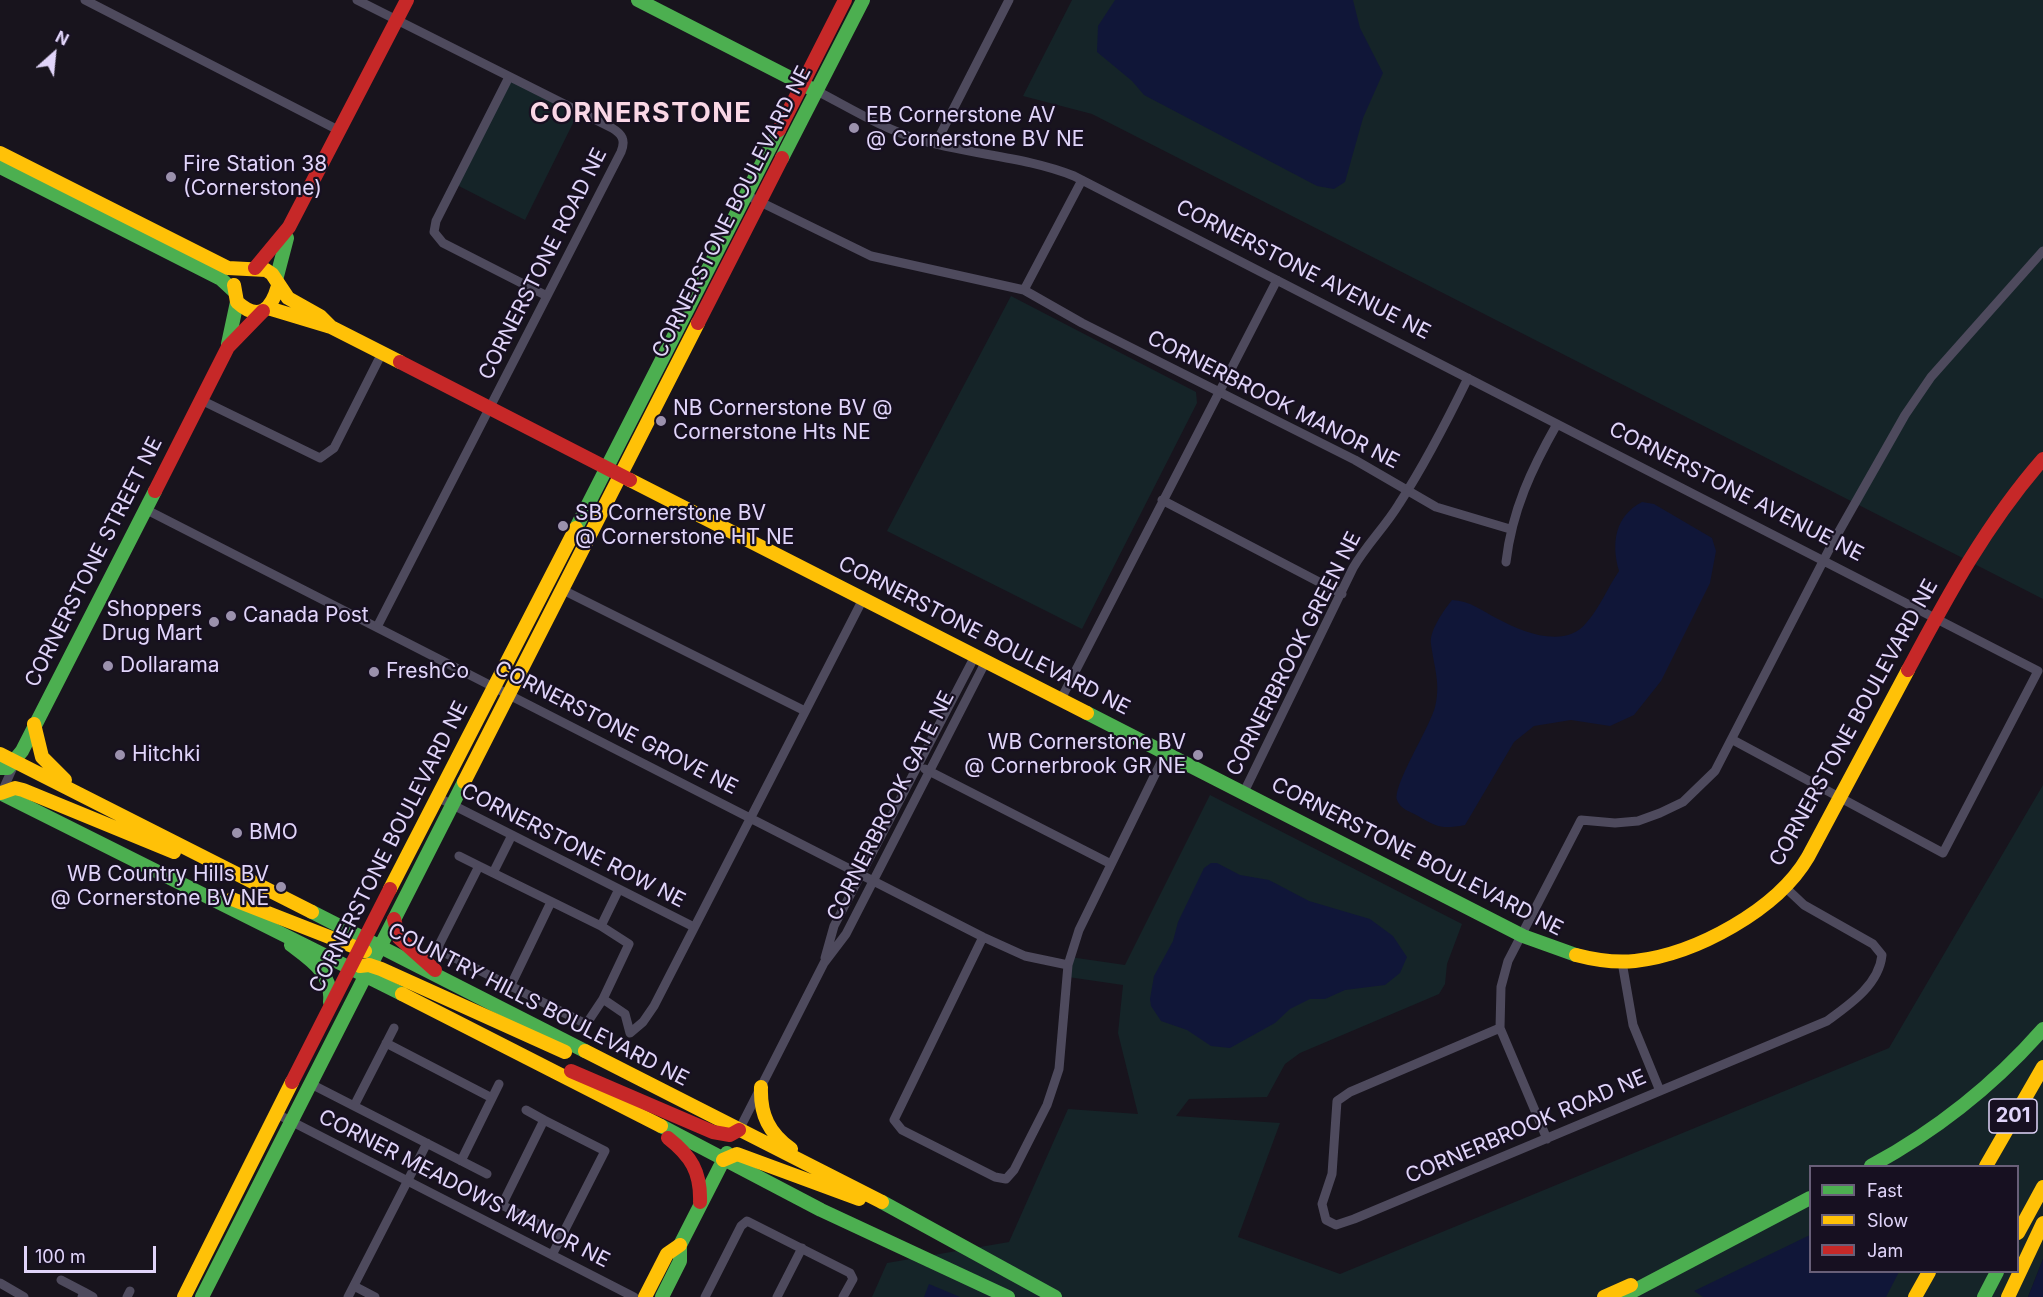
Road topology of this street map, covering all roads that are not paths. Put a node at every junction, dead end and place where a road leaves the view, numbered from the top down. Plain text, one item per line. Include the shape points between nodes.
1 (85, 0) edge
2 (357, 0) edge
3 (407, 0) edge
4 (638, 0) edge
5 (845, 0) edge
6 (862, 0) edge
7 (1009, 0) edge
8 (397, 20) junction
9 (509, 76) junction
10 (802, 84) junction
11 (817, 91) junction
12 (340, 131) junction
13 (936, 143) junction
14 (0, 153) edge
15 (0, 166) edge
16 (1082, 180) junction
17 (746, 195) junction
18 (761, 202) junction
19 (289, 227) junction
20 (2043, 251) edge
21 (249, 269) junction
22 (1277, 280) junction
23 (277, 283) junction
24 (1024, 290) junction
25 (548, 296) junction
26 (235, 297) junction
27 (266, 309) junction
28 (331, 327) junction
29 (228, 348) junction
30 (382, 353) junction
31 (1468, 378) junction
32 (1219, 391) junction
33 (201, 400) junction
34 (489, 408) junction
35 (1557, 424) junction
36 (2043, 459) edge
37 (607, 468) junction
38 (622, 476) junction
39 (1407, 490) junction
40 (1162, 500) junction
41 (145, 509) junction
42 (1510, 529) junction
43 (1824, 561) junction
44 (1506, 562) dead end
45 (564, 590) junction
46 (1342, 594) junction
47 (863, 599) junction
48 (1935, 618) junction
49 (377, 627) junction
50 (980, 658) junction
51 (495, 687) junction
52 (510, 694) junction
53 (1061, 699) junction
54 (805, 711) junction
55 (34, 724) junction
56 (1733, 740) junction
57 (1166, 752) junction
58 (0, 754) edge
59 (16, 761) junction
60 (918, 766) junction
61 (0, 768) edge
62 (930, 772) junction
63 (1244, 792) junction
64 (0, 794) edge
65 (437, 797) junction
66 (1840, 798) junction
67 (452, 804) junction
68 (104, 807) junction
69 (751, 817) junction
70 (512, 835) junction
71 (459, 856) dead end
72 (1111, 864) junction
73 (478, 866) junction
74 (150, 867) junction
75 (227, 870) junction
76 (494, 873) junction
77 (868, 878) junction
78 (1786, 888) junction
79 (619, 889) junction
80 (551, 902) junction
81 (394, 919) junction
82 (263, 924) junction
83 (601, 926) junction
84 (694, 927) junction
85 (1522, 936) junction
86 (983, 937) junction
87 (361, 945) junction
88 (379, 948) junction
89 (1622, 962) junction
90 (824, 963) junction
91 (1068, 965) junction
92 (350, 969) junction
93 (367, 971) junction
94 (510, 987) junction
95 (463, 991) junction
96 (603, 999) junction
97 (328, 1013) junction
98 (394, 1028) dead end
99 (1500, 1028) junction
100 (2043, 1029) edge
101 (483, 1034) junction
102 (386, 1043) junction
103 (2043, 1067) edge
104 (642, 1081) junction
105 (310, 1084) junction
106 (500, 1084) dead end
107 (760, 1087) junction
108 (1660, 1091) junction
109 (492, 1098) junction
110 (354, 1106) junction
111 (526, 1110) dead end
112 (277, 1114) junction
113 (643, 1118) junction
114 (544, 1120) junction
115 (292, 1121) junction
116 (739, 1130) junction
117 (1546, 1138) junction
118 (427, 1143) junction
119 (723, 1160) junction
120 (461, 1161) junction
121 (1874, 1165) edge
122 (1987, 1165) edge
123 (487, 1174) dead end
124 (832, 1178) junction
125 (407, 1181) junction
126 (2043, 1187) edge
127 (1809, 1199) edge
128 (699, 1207) junction
129 (902, 1212) junction
130 (2043, 1222) edge
131 (2019, 1231) edge
132 (561, 1236) junction
133 (680, 1245) junction
134 (802, 1248) junction
135 (552, 1255) junction
136 (1688, 1262) junction
137 (1928, 1273) edge
138 (1996, 1273) edge
139 (61, 1280) dead end
140 (0, 1283) edge
141 (354, 1286) junction
142 (86, 1296) edge
143 (24, 1297) edge
144 (184, 1297) edge
145 (202, 1297) edge
146 (348, 1297) edge
147 (375, 1297) edge
148 (634, 1297) edge
149 (645, 1297) edge
150 (662, 1297) edge
151 (705, 1297) edge
152 (777, 1297) edge
153 (843, 1297) edge
154 (1008, 1297) edge
155 (1055, 1297) edge
156 (1604, 1297) edge
157 (1622, 1297) edge
158 (1915, 1297) edge
159 (1984, 1297) edge
160 (2008, 1297) edge

1 - 12 street
2 - 8 street, CORNERSTONE ROAD NE
3 - 8 main road
4 - 10 main road, CORNERSTONE AVENUE NE
5 - 10 main road, CORNERSTONE BOULEVARD NE
6 - 11 main road, CORNERSTONE BOULEVARD NE
7 - 13 street
8 - 9 street, CORNERSTONE ROAD NE
8 - 12 main road
9 - 25 street via 434,232 443,243
9 - 25 street, CORNERSTONE ROAD NE via 612,128 624,140
10 - 11 main road, CORNERSTONE AVENUE NE
10 - 17 main road, CORNERSTONE BOULEVARD NE
11 - 13 street, CORNERSTONE AVENUE NE via 878,123
11 - 18 main road, CORNERSTONE BOULEVARD NE
12 - 19 main road
13 - 16 street, CORNERSTONE AVENUE NE via 1033,162
14 - 21 main road via 228,268
15 - 26 main road via 221,279
16 - 22 street, CORNERSTONE AVENUE NE
16 - 24 street
17 - 18 street, CORNERBROOK MANOR NE
17 - 37 main road, CORNERSTONE BOULEVARD NE
18 - 24 street, CORNERBROOK MANOR NE via 871,256
18 - 38 main road, CORNERSTONE BOULEVARD NE
19 - 21 main road
19 - 23 main road
20 - 43 street via 1931,377 1879,459
21 - 23 main road via 266,270
21 - 26 main road via 235,283
22 - 31 street, CORNERSTONE AVENUE NE
22 - 32 street
23 - 27 main road via 276,298
23 - 28 main road via 288,298
24 - 32 street, CORNERBROOK MANOR NE
25 - 34 street, CORNERSTONE ROAD NE
26 - 27 main road via 247,310
26 - 29 main road, CORNERSTONE STREET NE
27 - 28 main road via 287,312 316,326
27 - 29 main road, CORNERSTONE STREET NE
28 - 30 main road
29 - 33 main road, CORNERSTONE STREET NE
30 - 33 street via 334,448 320,458
30 - 34 main road
31 - 35 street, CORNERSTONE AVENUE NE
31 - 39 street, CORNERBROOK GREEN NE
32 - 39 street, CORNERBROOK MANOR NE
32 - 40 street
33 - 41 main road, CORNERSTONE STREET NE
34 - 37 main road
34 - 49 street, CORNERSTONE ROAD NE
35 - 42 street via 1533,465
35 - 43 street, CORNERSTONE AVENUE NE
36 - 48 main road, CORNERSTONE BOULEVARD NE via 1992,523
37 - 38 main road
37 - 51 main road, CORNERSTONE BOULEVARD NE
38 - 45 main road, CORNERSTONE BOULEVARD NE
38 - 47 main road, CORNERSTONE BOULEVARD NE
39 - 42 street, CORNERBROOK MANOR NE via 1436,507
39 - 46 street, CORNERBROOK GREEN NE via 1364,549
40 - 46 street
40 - 53 street
41 - 49 street, CORNERSTONE GROVE NE
41 - 55 main road, CORNERSTONE STREET NE
42 - 44 street
43 - 48 street, CORNERSTONE AVENUE NE
43 - 56 street
45 - 52 main road, CORNERSTONE BOULEVARD NE
45 - 54 street
46 - 63 street, CORNERBROOK GREEN NE
47 - 50 main road, CORNERSTONE BOULEVARD NE
47 - 54 street
48 - 66 main road, CORNERSTONE BOULEVARD NE
48 - 66 street, CORNERSTONE AVENUE NE via 2038,671 1943,853
49 - 51 street, CORNERSTONE GROVE NE
50 - 53 main road, CORNERSTONE BOULEVARD NE
50 - 60 street, CORNERBROOK GATE NE
50 - 62 street, CORNERBROOK GATE NE
51 - 52 street, CORNERSTONE GROVE NE
51 - 65 main road, CORNERSTONE BOULEVARD NE
52 - 67 main road, CORNERSTONE BOULEVARD NE
52 - 69 street, CORNERSTONE GROVE NE
53 - 57 main road, CORNERSTONE BOULEVARD NE
54 - 69 street
55 - 59 main road, CORNERSTONE STREET NE
55 - 68 main road via 43,762
56 - 66 street
56 - 85 street via 1715,771 1683,802 1638,821 1596,823 1581,819
57 - 63 main road, CORNERSTONE BOULEVARD NE
57 - 72 street
58 - 59 main road, COUNTRY HILLS BOULEVARD NE
59 - 61 main road via 8,768
59 - 64 street, CORNERSTONE STREET NE
59 - 68 main road, COUNTRY HILLS BOULEVARD NE
60 - 62 street
60 - 77 street, CORNERBROOK GATE NE
62 - 72 street
62 - 77 street, CORNERBROOK GATE NE
63 - 85 main road, CORNERSTONE BOULEVARD NE
64 - 74 main road
64 - 75 main road via 15,788 23,790
65 - 67 street, CORNERSTONE ROW NE
65 - 87 main road, CORNERSTONE BOULEVARD NE
66 - 78 main road, CORNERSTONE BOULEVARD NE
67 - 70 street, CORNERSTONE ROW NE
67 - 81 main road, CORNERSTONE BOULEVARD NE
68 - 75 main road, COUNTRY HILLS BOULEVARD NE
69 - 77 street, CORNERSTONE GROVE NE
69 - 84 street
70 - 76 street
70 - 79 street, CORNERSTONE ROW NE
71 - 73 street
72 - 91 street via 1082,921
73 - 76 street
73 - 94 street via 439,950
74 - 82 main road
74 - 87 main road
75 - 87 main road, COUNTRY HILLS BOULEVARD NE
76 - 80 street
77 - 86 street, CORNERSTONE GROVE NE
77 - 90 street, CORNERBROOK GATE NE via 846,934
77 - 90 street, CORNERBROOK GATE NE via 834,926
78 - 89 main road, CORNERSTONE BOULEVARD NE via 1761,908 1702,939 1666,953
78 - 108 street, CORNERBROOK ROAD NE via 1804,905 1878,949 1882,955 1879,969 1855,1000 1827,1022
79 - 83 street
79 - 84 street, CORNERSTONE ROW NE
80 - 83 street
80 - 94 street
81 - 88 main road, CORNERSTONE BOULEVARD NE
81 - 95 main road via 396,932 405,945
82 - 92 main road
82 - 97 main road via 314,963 327,978 332,997
83 - 96 street via 629,944
84 - 96 street via 654,1006 638,1027 630,1032 625,1014
85 - 89 main road, CORNERSTONE BOULEVARD NE via 1565,954
85 - 99 street via 1508,961 1501,987
86 - 91 street, CORNERSTONE GROVE NE via 1024,956
86 - 91 street via 894,1120 902,1130 1000,1179 1006,1179 1014,1170 1056,1082 1064,1039
87 - 88 main road via 372,952
87 - 92 main road, CORNERSTONE BOULEVARD NE
88 - 93 main road, CORNERSTONE BOULEVARD NE
88 - 95 main road, COUNTRY HILLS BOULEVARD NE
89 - 108 street via 1633,1024
90 - 107 street, CORNERBROOK GATE NE
92 - 93 main road
92 - 97 main road, CORNERSTONE BOULEVARD NE
93 - 101 main road
93 - 104 main road
93 - 105 main road, CORNERSTONE BOULEVARD NE
94 - 96 street via 587,1023
95 - 104 main road, COUNTRY HILLS BOULEVARD NE
97 - 112 main road, CORNERSTONE BOULEVARD NE
98 - 102 street
99 - 117 street
99 - 117 street, CORNERBROOK ROAD NE via 1337,1101 1335,1155 1323,1214 1336,1225
100 - 121 main road via 1975,1100 1935,1130
101 - 113 main road
101 - 116 main road via 713,1132 730,1135
102 - 109 street
102 - 110 street
103 - 122 main road, 201
104 - 116 main road, COUNTRY HILLS BOULEVARD NE
105 - 110 street
105 - 115 main road, CORNERSTONE BOULEVARD NE
106 - 109 street
107 - 116 street, CORNERBROOK GATE NE
107 - 124 main road via 762,1118 769,1130
108 - 117 street, CORNERBROOK ROAD NE
109 - 120 street
110 - 118 street
111 - 114 street
112 - 115 street, CORNER MEADOWS MANOR NE
112 - 144 main road, CORNERSTONE BOULEVARD NE
113 - 119 main road
113 - 128 main road via 690,1157 700,1177
114 - 132 street via 502,1205
114 - 132 street via 605,1151
115 - 125 street, CORNER MEADOWS MANOR NE
115 - 145 main road, CORNERSTONE BOULEVARD NE
116 - 119 main road
116 - 124 main road, COUNTRY HILLS BOULEVARD NE
118 - 120 street
118 - 125 street
119 - 128 main road
119 - 129 main road via 737,1154
119 - 154 main road
120 - 123 street
124 - 129 main road, COUNTRY HILLS BOULEVARD NE
125 - 135 street, CORNER MEADOWS MANOR NE
125 - 141 street
126 - 131 main road
127 - 136 main road
128 - 133 main road
129 - 155 main road, COUNTRY HILLS BOULEVARD NE
130 - 160 main road
132 - 135 street
133 - 149 main road via 667,1254
133 - 150 main road via 680,1261
134 - 151 street via 747,1221
134 - 152 street
134 - 153 street via 852,1275
135 - 148 street, CORNER MEADOWS MANOR NE
136 - 156 main road
136 - 157 main road
137 - 158 main road
138 - 159 main road
139 - 142 street
140 - 143 street
141 - 146 street
141 - 147 street

